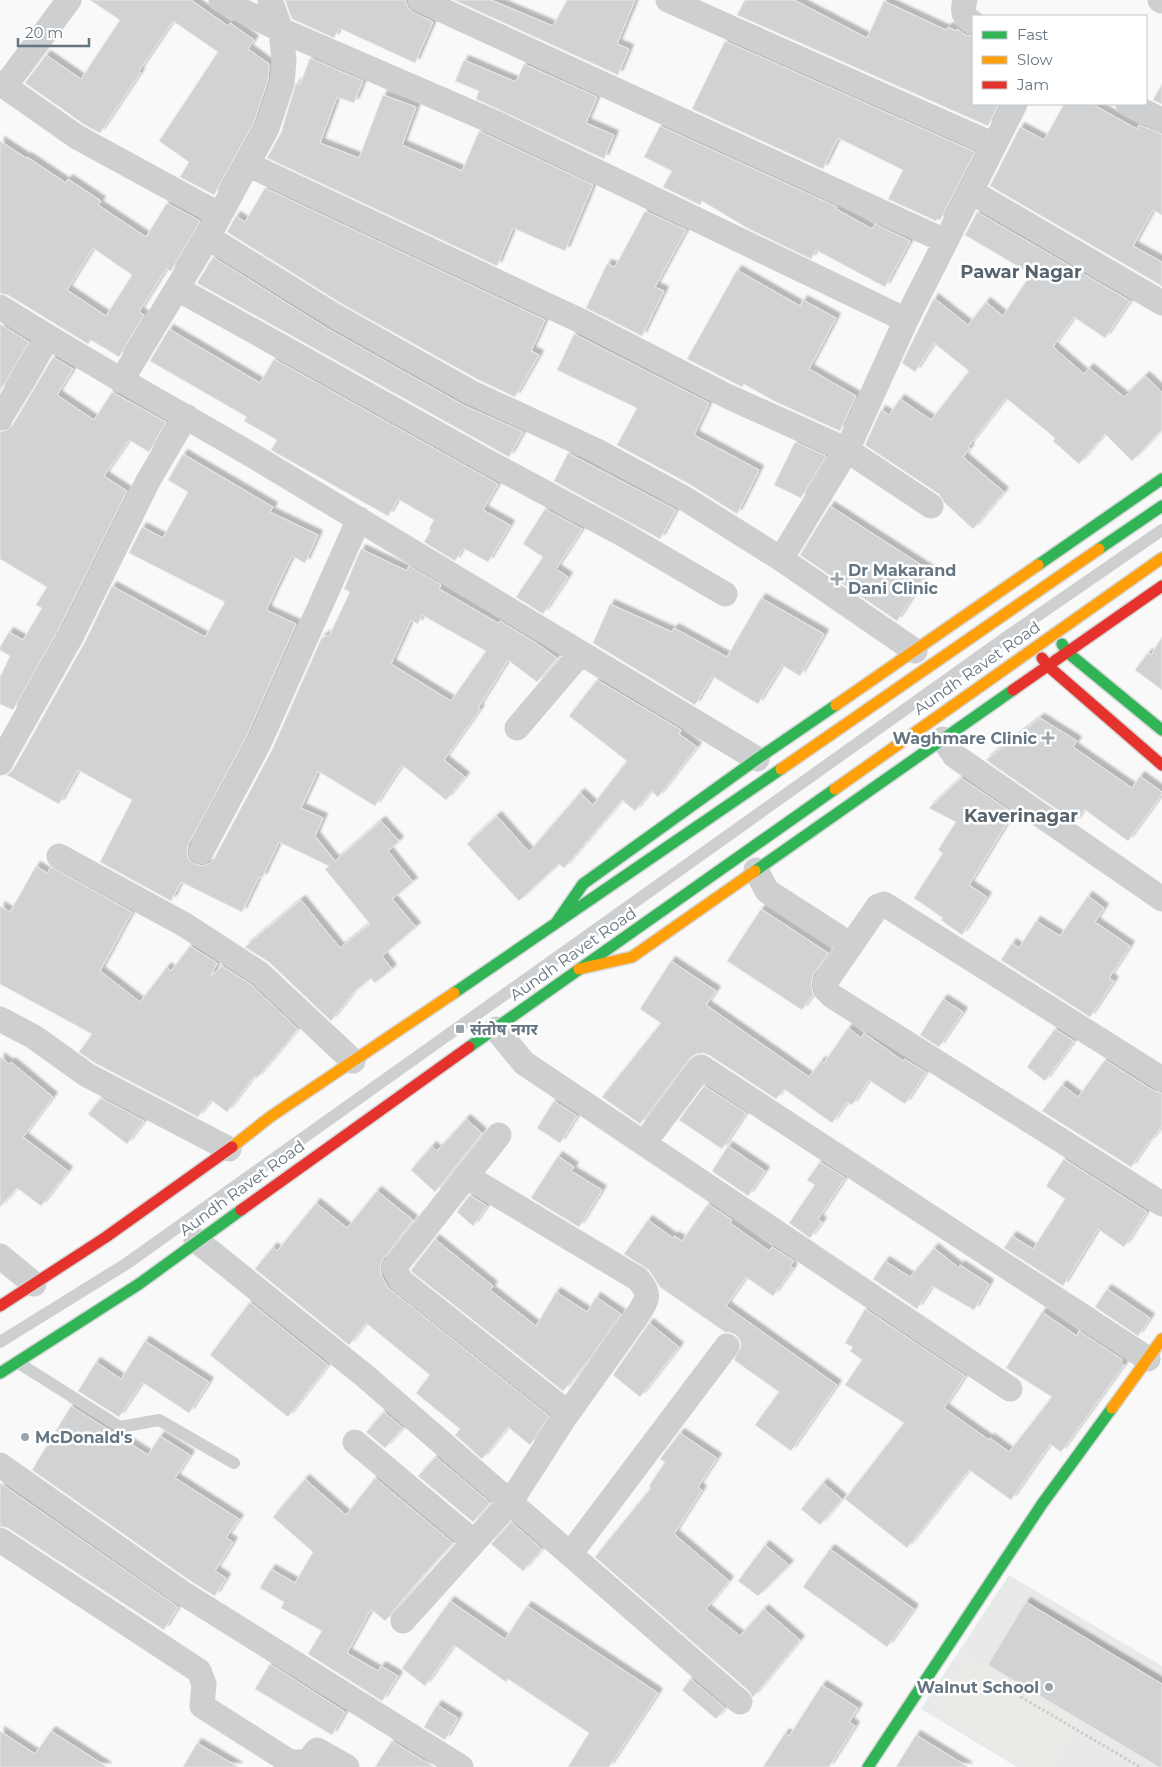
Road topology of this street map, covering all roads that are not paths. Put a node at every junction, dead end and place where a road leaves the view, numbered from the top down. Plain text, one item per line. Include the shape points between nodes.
1 (69, 0) edge
2 (222, 0) edge
3 (270, 0) edge
4 (420, 0) edge
5 (668, 0) edge
6 (965, 0) edge
7 (972, 22) edge
8 (281, 30) junction
9 (3, 85) edge
10 (1014, 105) edge
11 (1130, 105) edge
12 (1162, 120) edge
13 (994, 145) junction
14 (247, 164) junction
15 (970, 191) junction
16 (220, 215) junction
17 (208, 237) junction
18 (945, 241) junction
19 (178, 289) junction
20 (1162, 303) edge
21 (0, 307) edge
22 (906, 320) junction
23 (48, 338) junction
24 (121, 380) junction
25 (186, 416) junction
26 (0, 418) edge
27 (847, 450) junction
28 (1162, 478) edge
29 (931, 506) dead end
30 (1162, 506) edge
31 (359, 519) junction
32 (1162, 530) edge
33 (1162, 558) edge
34 (781, 559) junction
35 (1018, 579) junction
36 (1162, 586) edge
37 (999, 593) junction
38 (725, 594) dead end
39 (1029, 595) dead end
40 (1009, 609) dead end
41 (1064, 648) junction
42 (915, 651) junction
43 (580, 654) junction
44 (1045, 662) junction
45 (1106, 701) junction
46 (517, 728) dead end
47 (1162, 730) edge
48 (943, 739) junction
49 (757, 759) junction
50 (0, 763) edge
51 (1162, 765) edge
52 (201, 852) dead end
53 (60, 856) dead end
54 (756, 870) junction
55 (1162, 898) edge
56 (553, 926) junction
57 (851, 945) junction
58 (578, 970) junction
59 (0, 1019) edge
60 (496, 1028) junction
61 (353, 1061) junction
62 (1162, 1079) edge
63 (499, 1135) dead end
64 (644, 1143) junction
65 (229, 1148) junction
66 (466, 1176) junction
67 (1162, 1204) edge
68 (196, 1240) junction
69 (0, 1256) edge
70 (34, 1284) junction
71 (0, 1306) edge
72 (0, 1342) edge
73 (727, 1346) dead end
74 (1155, 1349) edge
75 (17, 1362) junction
76 (0, 1373) edge
77 (1010, 1389) dead end
78 (568, 1413) junction
79 (355, 1442) dead end
80 (234, 1463) dead end
81 (0, 1465) edge
82 (511, 1501) junction
83 (0, 1540) edge
84 (474, 1542) junction
85 (571, 1553) junction
86 (403, 1621) dead end
87 (740, 1702) dead end
88 (347, 1767) edge
89 (461, 1767) edge
90 (868, 1767) edge

1 - 9 street
2 - 8 street
3 - 8 street
4 - 18 street
5 - 13 street
6 - 7 street via 963,12
8 - 14 street via 282,83 267,128
8 - 22 street via 498,124
9 - 16 street via 77,137
10 - 13 street
11 - 12 street
13 - 15 street
14 - 16 street
14 - 27 street via 585,323 729,397
15 - 18 street
15 - 20 street
16 - 17 street
17 - 19 street
17 - 34 street via 335,316 470,392 595,450 684,498
18 - 22 street
19 - 24 street
19 - 38 street
21 - 23 street
22 - 27 street
23 - 24 street
23 - 26 street
24 - 25 street
25 - 31 street
25 - 50 street via 148,481 72,635
27 - 29 street
27 - 34 street
28 - 35 main road
30 - 56 main road, Aundh Ravet Road
31 - 43 street
31 - 52 street via 259,743
32 - 72 lane via 126,1264
33 - 58 main road, Aundh Ravet Road
34 - 42 street
35 - 37 main road
35 - 39 main road
36 - 41 main road
37 - 40 main road
37 - 42 main road
41 - 44 main road
41 - 45 main road
42 - 49 main road
43 - 46 street
43 - 49 street
44 - 45 main road
44 - 48 main road
45 - 47 main road
45 - 51 main road
48 - 54 main road
48 - 55 street via 955,756
49 - 56 main road via 583,884
53 - 61 street via 185,925 259,974
54 - 57 street via 767,891
54 - 58 main road via 632,957
56 - 61 main road, Aundh Ravet Road
57 - 62 street via 878,906 884,904
57 - 67 street via 825,983 832,996
58 - 60 main road, Aundh Ravet Road
59 - 65 street via 34,1037 87,1075
60 - 64 street via 524,1063
60 - 68 main road, Aundh Ravet Road
61 - 65 main road, Aundh Ravet Road
63 - 66 street
64 - 74 street via 701,1067
64 - 77 street
65 - 70 main road, Aundh Ravet Road via 106,1237
66 - 78 street via 394,1268 396,1274
66 - 78 street via 638,1279 648,1294 635,1319
68 - 75 main road, Aundh Ravet Road via 139,1284
68 - 82 street via 365,1376
69 - 70 street
70 - 71 main road, Aundh Ravet Road
73 - 85 street
74 - 90 main road via 1042,1504
75 - 76 main road, Aundh Ravet Road
75 - 80 lane via 120,1427 159,1420
78 - 82 street
79 - 84 street
81 - 89 street via 181,1592
82 - 84 street
82 - 85 street
83 - 88 street via 199,1671 204,1684 202,1706 215,1715 290,1762 306,1762 317,1750
84 - 86 street
85 - 87 street

